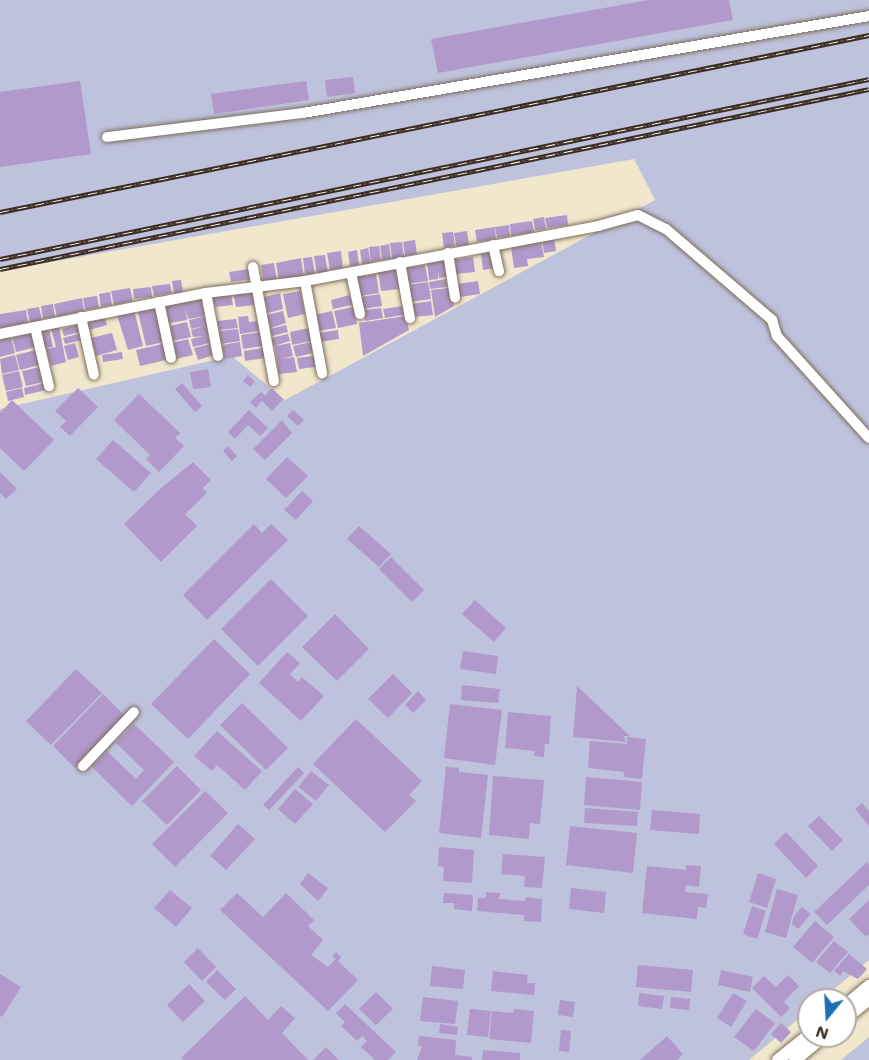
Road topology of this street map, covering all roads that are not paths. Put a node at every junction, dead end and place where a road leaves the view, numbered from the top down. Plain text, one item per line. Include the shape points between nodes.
1 (869, 16) edge
2 (107, 137) dead end
3 (493, 245) junction
4 (448, 253) junction
5 (400, 262) junction
6 (253, 267) dead end
7 (499, 271) dead end
8 (351, 273) junction
9 (305, 281) junction
10 (256, 286) junction
11 (206, 293) junction
12 (455, 297) dead end
13 (159, 302) junction
14 (360, 314) dead end
15 (81, 317) junction
16 (410, 318) dead end
17 (34, 327) junction
18 (0, 334) edge
19 (218, 356) dead end
20 (171, 358) dead end
21 (322, 373) dead end
22 (94, 375) dead end
23 (274, 381) dead end
24 (49, 386) dead end
25 (869, 438) edge
26 (134, 712) dead end
27 (83, 766) dead end
28 (869, 986) edge
29 (857, 996) edge
30 (869, 999) edge
31 (857, 1009) edge
32 (797, 1045) edge
33 (810, 1048) edge
34 (778, 1060) edge
35 (795, 1060) edge

1 - 2 street via 303,113
3 - 4 street
3 - 7 street
3 - 25 street via 638,215 666,229 772,320 777,336
4 - 5 street
4 - 12 street
5 - 8 street
5 - 16 street
6 - 10 street
8 - 9 street
8 - 14 street
9 - 10 street via 266,288
9 - 21 street
10 - 11 street
10 - 23 street
11 - 13 street
11 - 19 street
13 - 15 street
13 - 20 street
15 - 17 street
15 - 22 street
17 - 18 street
17 - 24 street
26 - 27 street
28 - 29 main road
30 - 31 main road
32 - 34 main road
33 - 35 main road

